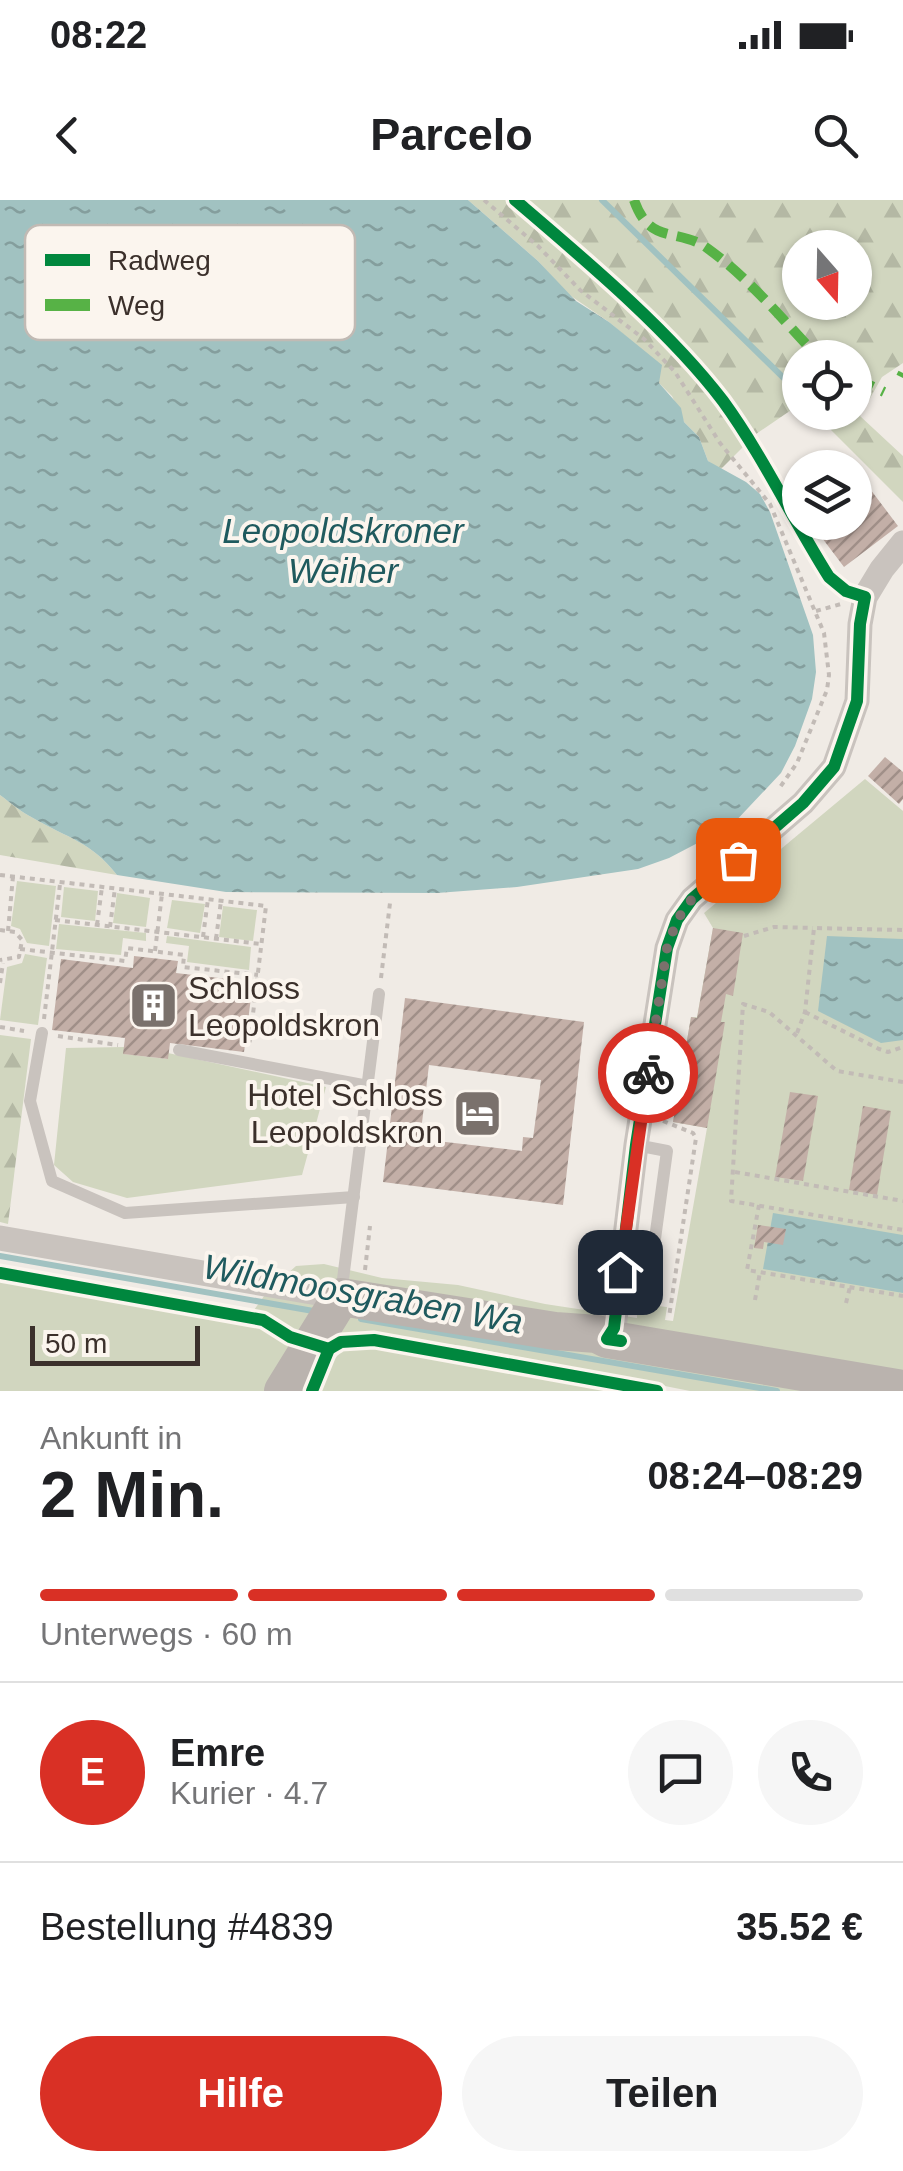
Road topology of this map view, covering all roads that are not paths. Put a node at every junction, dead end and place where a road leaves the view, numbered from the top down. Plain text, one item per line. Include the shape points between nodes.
1 (903, 543) edge
2 (378, 994) road end
3 (42, 1033) road end
4 (179, 1050) dead end
5 (368, 1086) junction
6 (354, 1198) junction
7 (0, 1238) edge
8 (340, 1303) junction
9 (607, 1339) junction
10 (903, 1389) edge
11 (283, 1391) edge

1 - 9 street via 865,597 857,701 834,767 677,920 667,948 614,1328
2 - 5 lane
3 - 6 lane via 30,1101 52,1182 125,1213
4 - 5 lane
5 - 6 lane
6 - 8 lane
7 - 8 street
8 - 9 street
8 - 11 street
9 - 10 street

